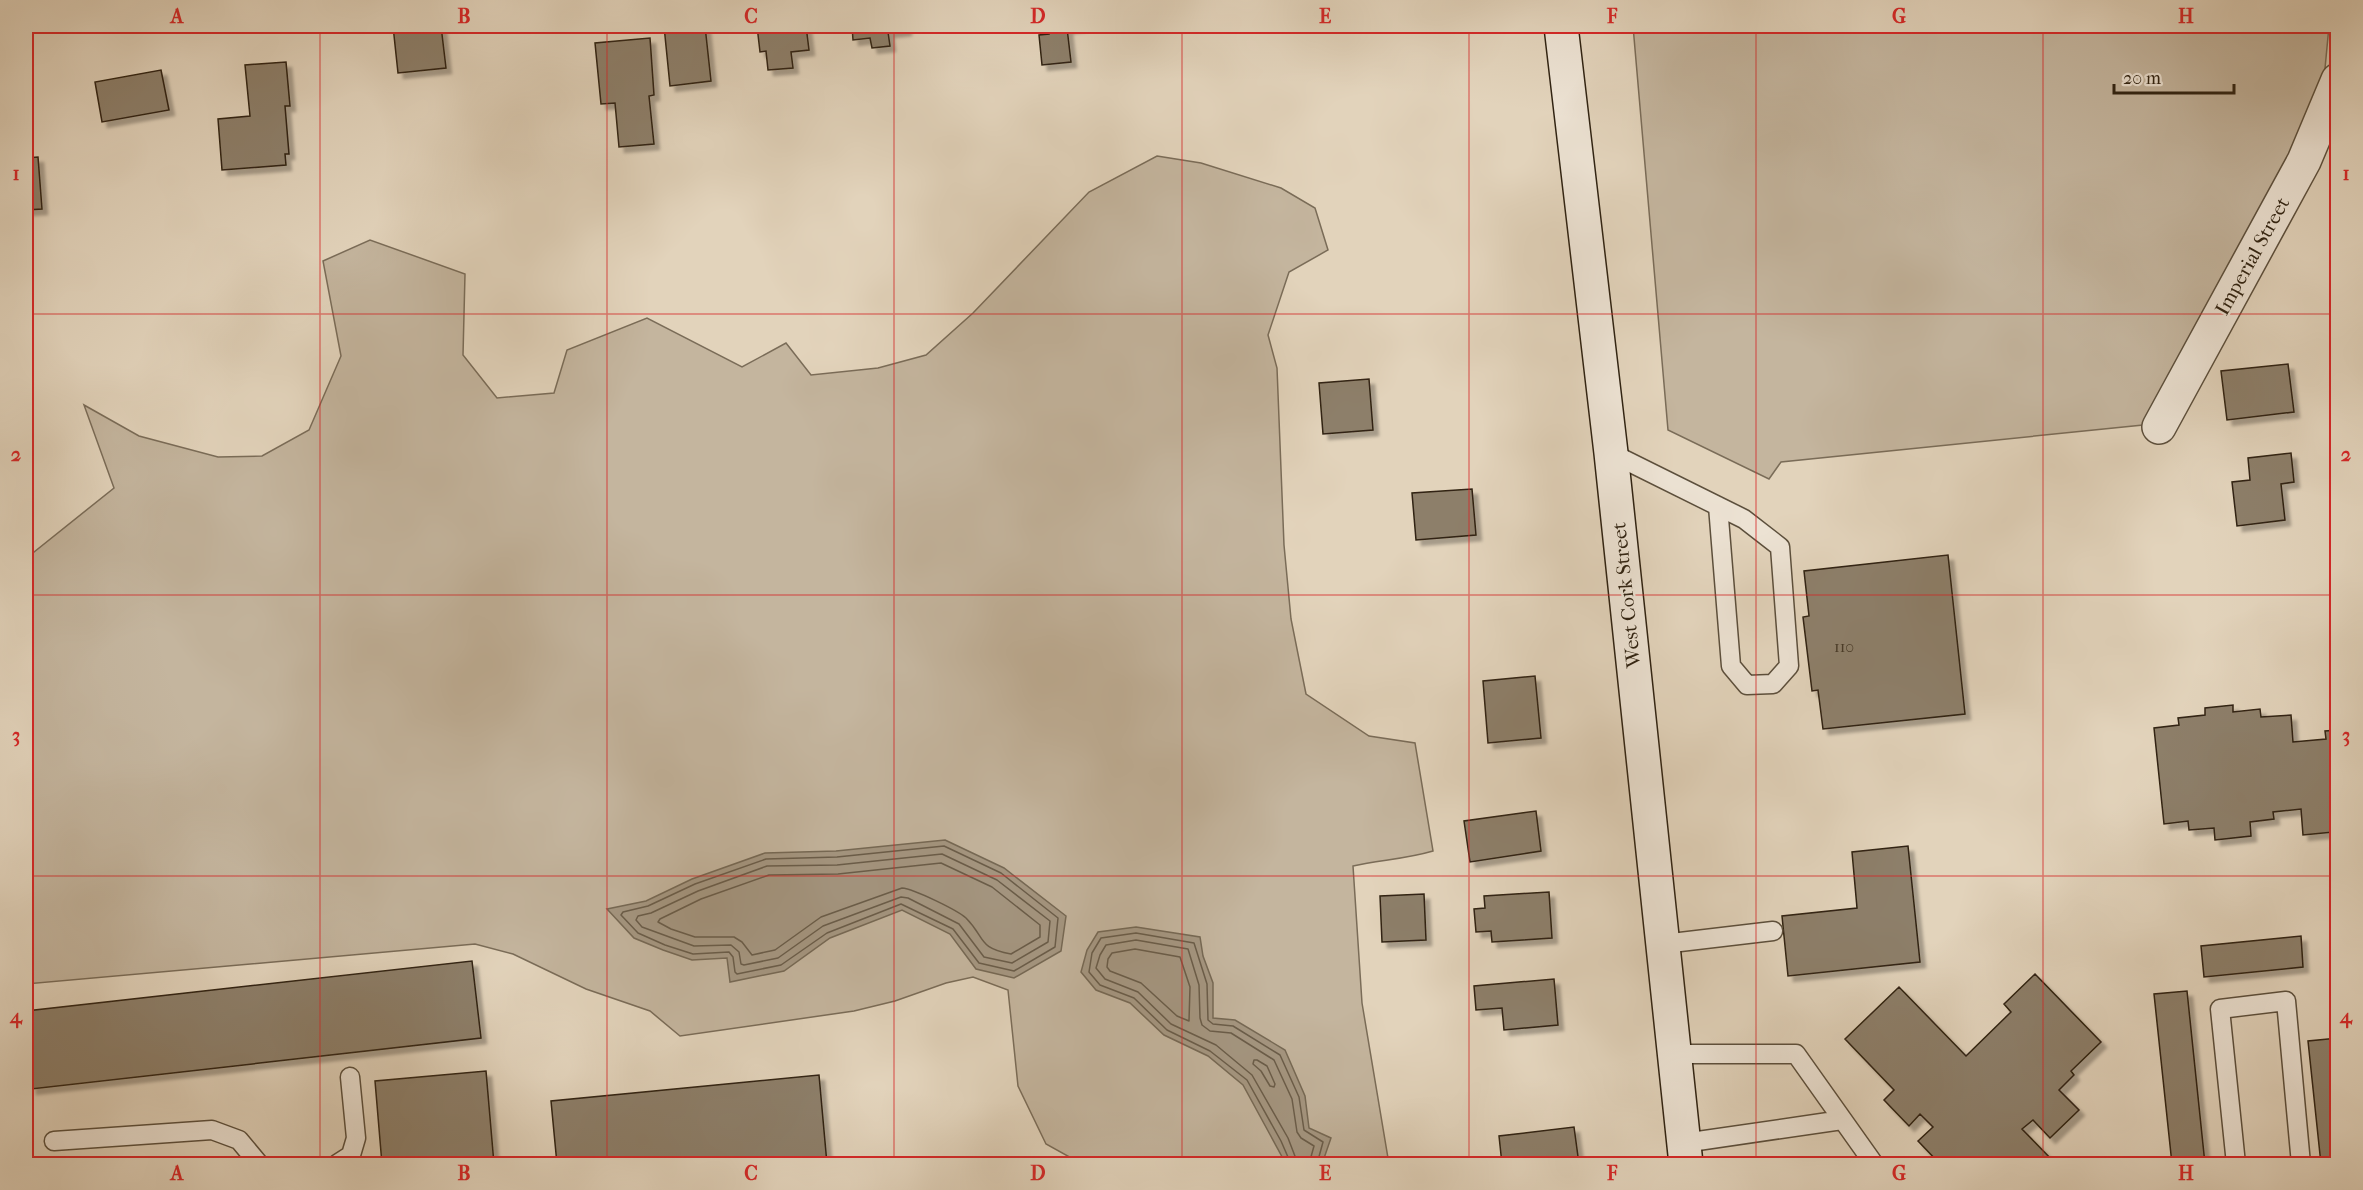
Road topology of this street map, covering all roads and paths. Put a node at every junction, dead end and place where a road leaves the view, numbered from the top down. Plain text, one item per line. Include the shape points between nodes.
1 (1561, 26) edge
2 (2337, 80) edge
3 (2159, 427) dead end
4 (1611, 453) junction
5 (1718, 506) junction
6 (1773, 931) dead end
7 (1663, 944) junction
8 (1674, 1054) junction
9 (350, 1077) dead end
10 (1842, 1120) junction
11 (54, 1141) dead end
12 (1685, 1154) edge
13 (259, 1164) edge
14 (337, 1164) edge
15 (1874, 1164) edge
16 (2236, 1164) edge
17 (2301, 1164) edge

1 - 4 street, West Cork Street
2 - 3 street, Imperial Street via 2304,161
4 - 5 lane
4 - 7 street, West Cork Street
5 - 5 lane via 1744,519 1780,547 1789,666 1773,684 1747,685 1731,666
6 - 7 lane
7 - 8 street, West Cork Street
8 - 10 lane via 1796,1054
8 - 12 street, West Cork Street
9 - 14 lane via 356,1137 351,1155
10 - 12 lane
10 - 15 lane
11 - 13 lane via 212,1130 239,1140
16 - 17 lane via 2220,1009 2286,1001

